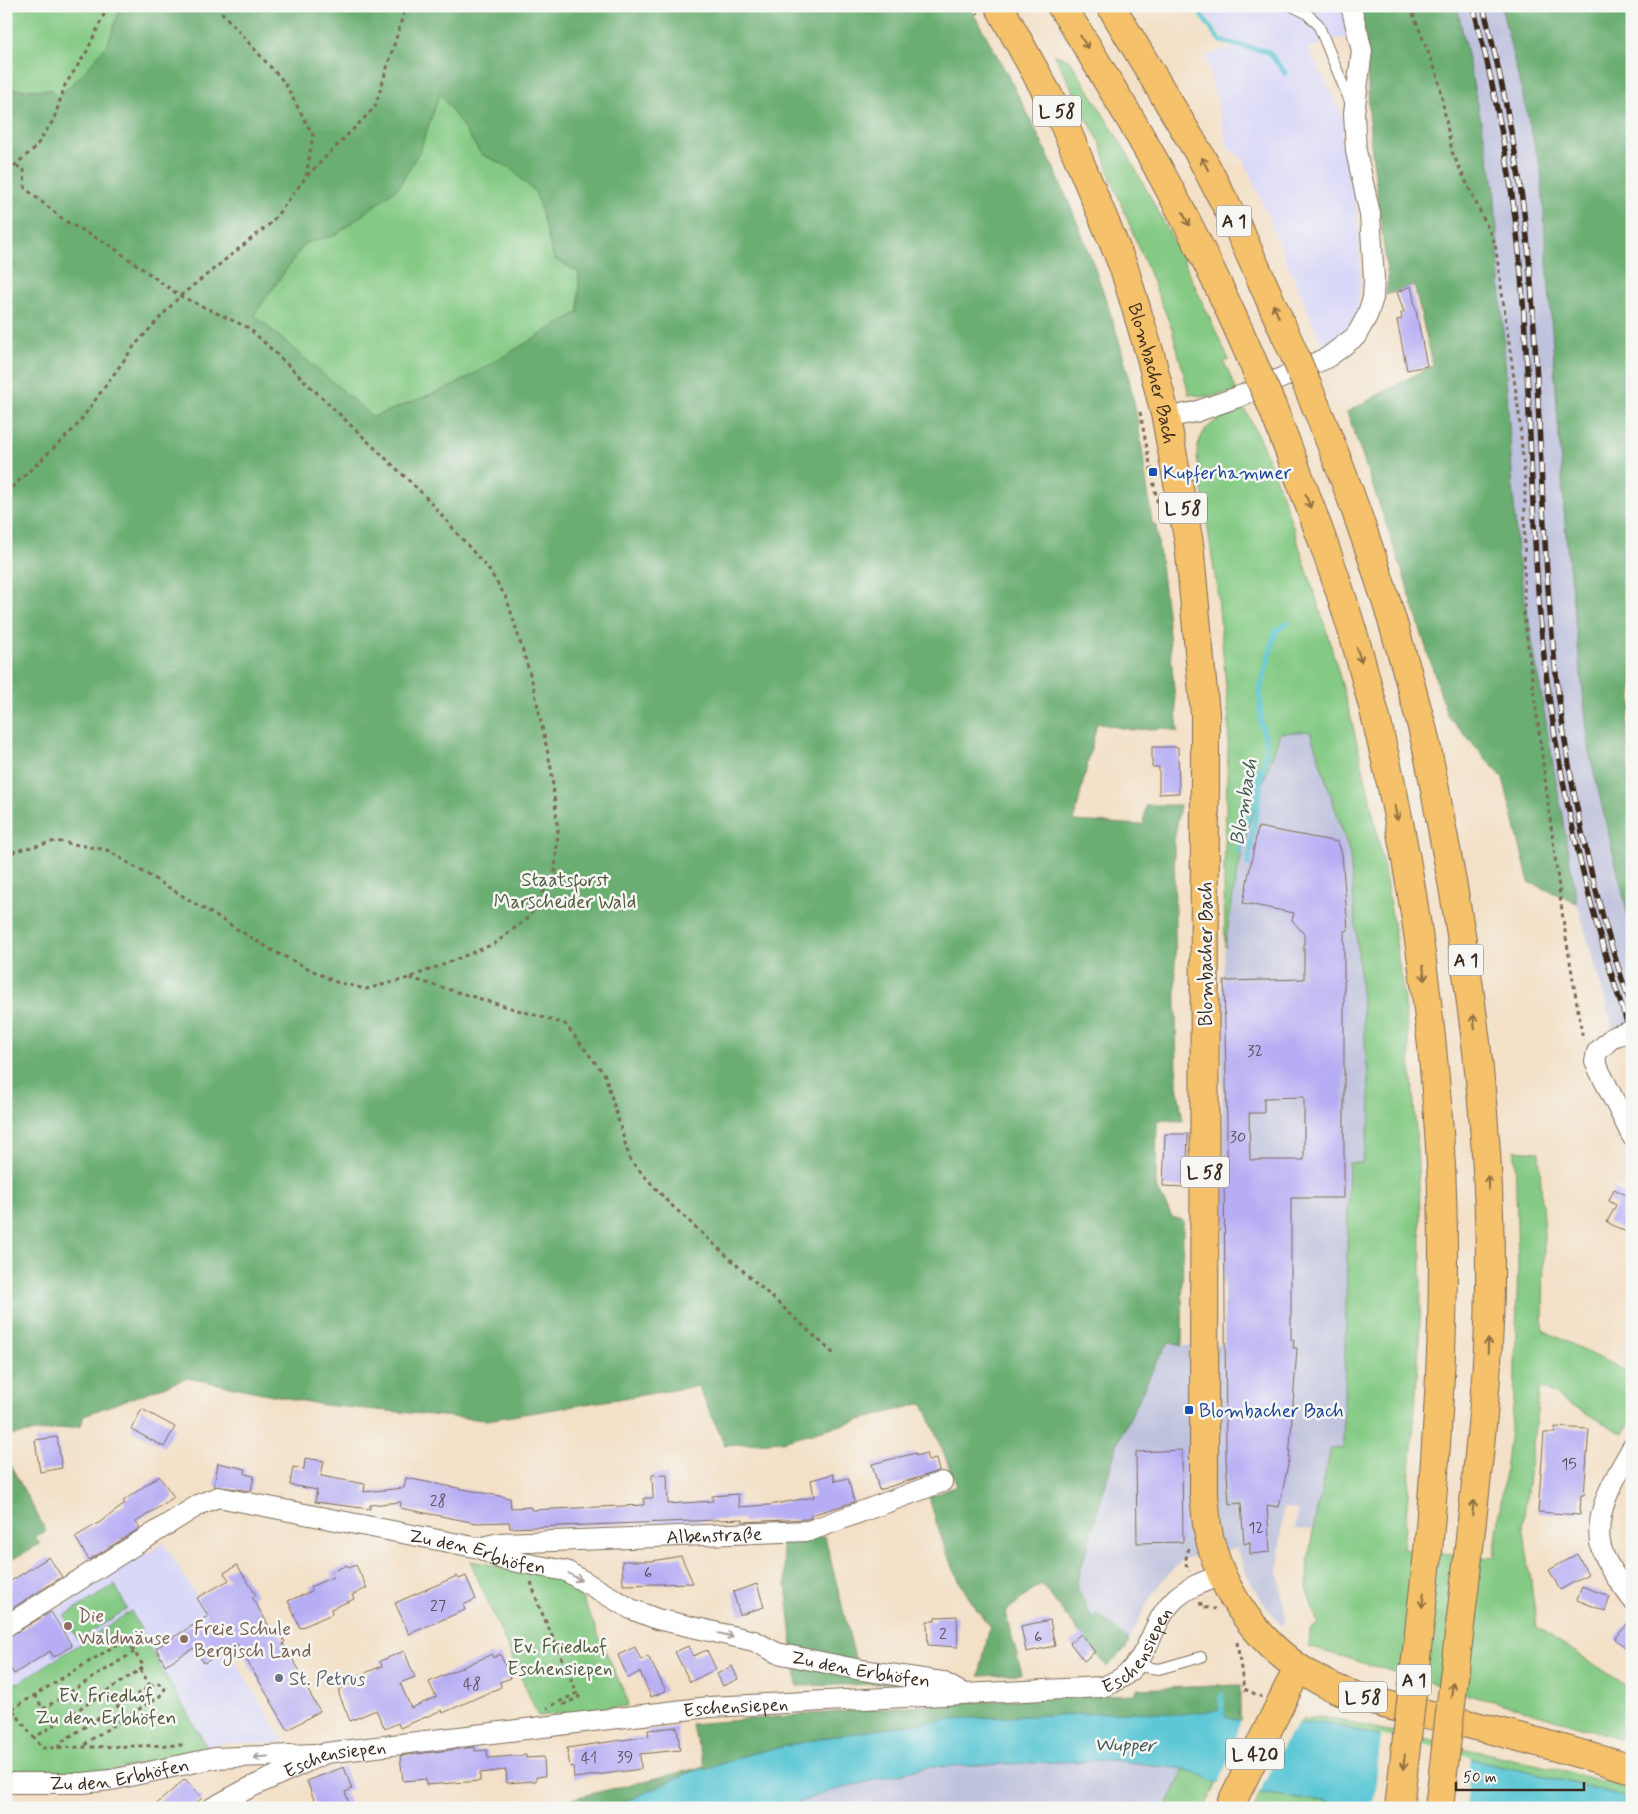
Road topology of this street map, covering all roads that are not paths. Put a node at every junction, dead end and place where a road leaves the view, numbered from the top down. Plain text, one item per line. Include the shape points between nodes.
1 (1061, 6) edge
2 (1111, 6) edge
3 (1292, 6) edge
4 (1351, 6) edge
5 (989, 11) edge
6 (1354, 113) junction
7 (1166, 418) junction
8 (1632, 1031) edge
9 (1632, 1136) edge
10 (1632, 1448) edge
11 (942, 1482) dead end
12 (479, 1548) junction
13 (1222, 1575) junction
14 (1632, 1600) edge
15 (6, 1626) edge
16 (1201, 1658) dead end
17 (1136, 1666) junction
18 (1298, 1668) junction
19 (964, 1694) junction
20 (326, 1753) junction
21 (231, 1759) junction
22 (1632, 1769) edge
23 (6, 1783) edge
24 (246, 1789) junction
25 (1233, 1800) edge
26 (212, 1808) edge
27 (1399, 1808) edge
28 (1439, 1808) edge

1 -> 27 main road, A 1, bridge via 1129,115 1200,247 1272,406 1328,554 1361,658 1384,752 1415,908 1440,1148 1440,1410 1428,1552
28 -> 2 main road, A 1, bridge via 1484,1412 1490,1287 1486,1133 1457,904 1424,739 1404,660 1336,454 1240,232 1200,155
3 - 6 lane via 1318,24
4 - 6 street via 1362,51
5 - 7 main road, Blombacher Bach / L 58 via 1064,124 1106,220 1136,309
6 - 7 street via 1356,151 1370,214 1374,279 1373,298 1356,336 1327,358 1238,397
7 - 13 main road, Blombacher Bach / L 58 via 1189,542 1205,714 1204,1495 1210,1541
8 - 9 street, bridge via 1613,1037 1597,1052 1595,1062
10 - 14 street via 1613,1482 1599,1521 1600,1543 1611,1570
11 - 12 street, Albenstraße via 809,1531 499,1543
12 - 15 street, Zu den Erbhöfen via 218,1497 200,1504
12 -> 19 street, Zu den Erbhöfen via 502,1559 566,1571 631,1609 656,1619 754,1641 777,1653 942,1682
13 - 17 street, Eschensiepen via 1195,1585 1176,1598 1167,1608
13 - 18 main road, Blombacher Bach / L 58 via 1240,1608 1264,1639 1281,1657
16 - 17 lane via 1159,1669
17 - 19 street, Eschensiepen via 1121,1679 1102,1687
18 - 22 main road, Blombacher Bach / L 58 via 1333,1687 1370,1699
18 - 25 main road, L 420
19 - 20 street, Eschensiepen via 709,1707
20 -> 21 street, Zu den Erbhöfen
20 - 24 street, Eschensiepen
21 - 23 street, Zu den Erbhöfen via 215,1758 83,1783
21 - 24 street via 242,1773
24 - 26 street, Eschensiepen

